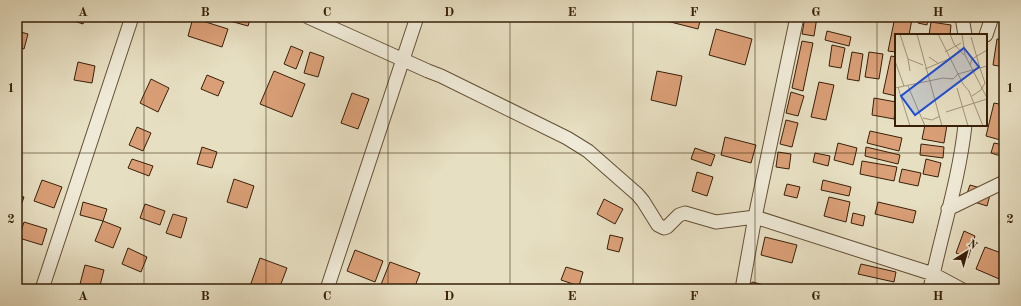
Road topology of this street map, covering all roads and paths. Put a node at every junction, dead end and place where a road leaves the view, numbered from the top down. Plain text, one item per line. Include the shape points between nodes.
1 (132, 17) edge
2 (308, 17) edge
3 (417, 17) edge
4 (797, 17) edge
5 (962, 17) edge
6 (992, 17) edge
7 (965, 34) edge
8 (986, 34) edge
9 (403, 59) junction
10 (965, 126) edge
11 (1004, 182) edge
12 (948, 209) junction
13 (755, 216) junction
14 (933, 274) junction
15 (42, 289) edge
16 (327, 289) edge
17 (742, 289) edge
18 (930, 289) edge
19 (961, 289) edge

1 - 15 street
2 - 9 street
3 - 9 street
4 - 13 street
5 - 7 street
6 - 8 street
9 - 13 street via 567,138 588,151 637,194 661,227 667,227 679,215 685,213 716,222
9 - 16 street
10 - 12 street via 959,166
11 - 12 street
12 - 14 street
13 - 14 street
13 - 17 street
14 - 18 street
14 - 19 street

